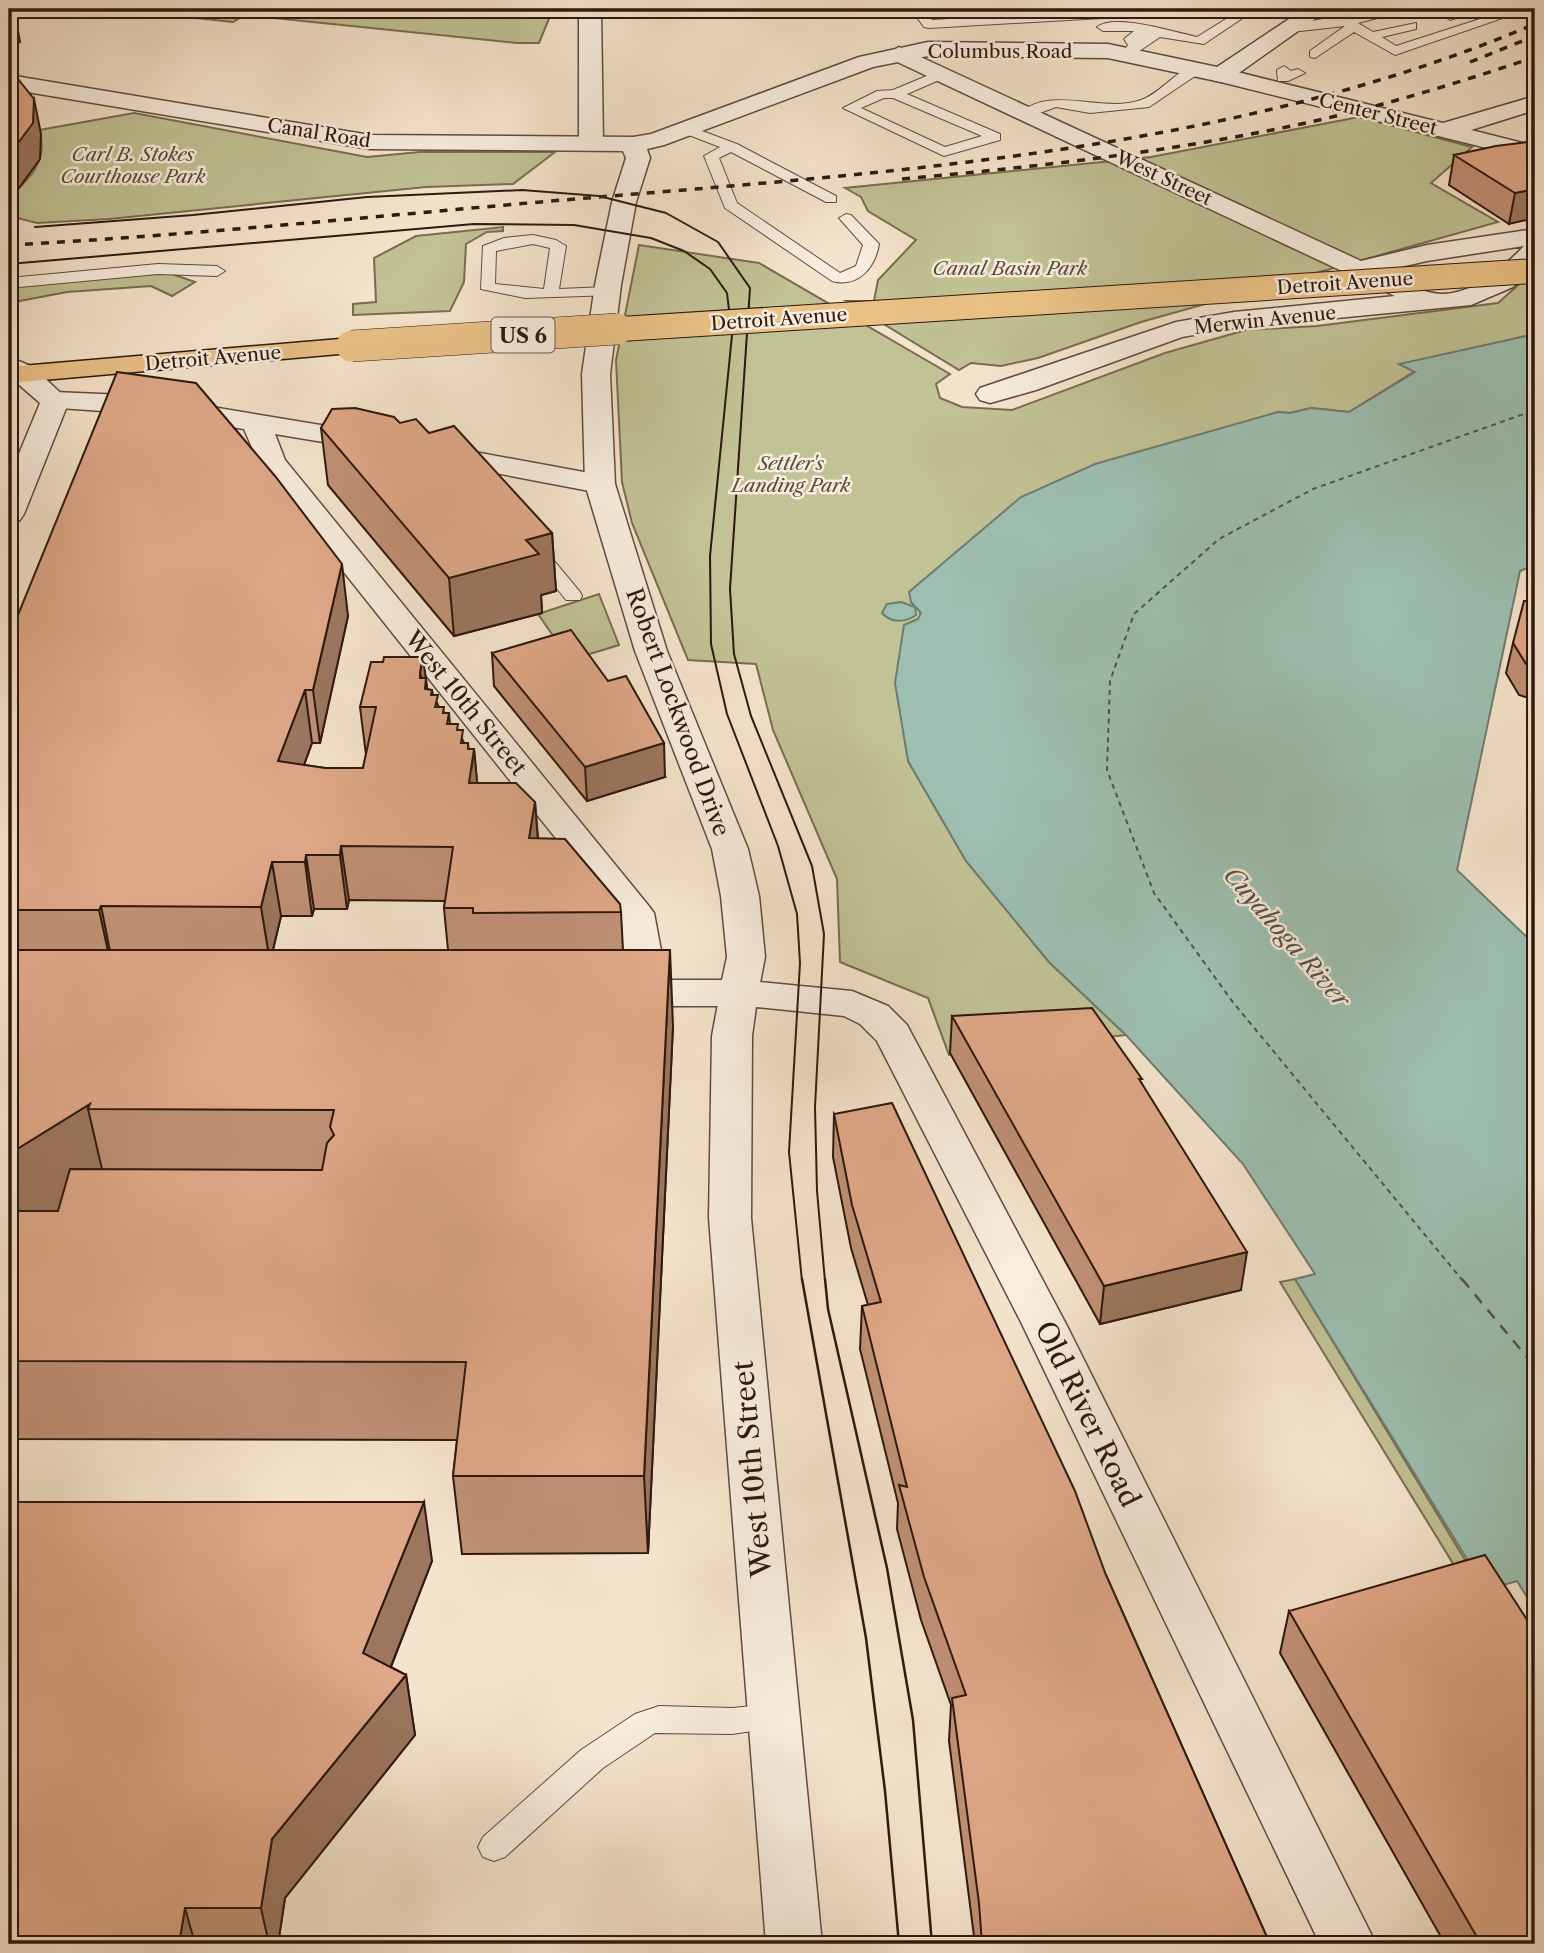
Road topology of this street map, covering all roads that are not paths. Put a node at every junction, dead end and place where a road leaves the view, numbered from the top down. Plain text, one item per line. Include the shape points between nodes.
1 (590, 9) edge
2 (917, 9) edge
3 (1189, 9) edge
4 (1250, 9) edge
5 (1318, 9) edge
6 (1405, 9) edge
7 (1475, 9) edge
8 (1523, 9) edge
9 (1450, 16) dead end
10 (1350, 24) junction
11 (1411, 26) dead end
12 (1291, 28) junction
13 (1048, 29) dead end
14 (1156, 30) junction
15 (1371, 36) junction
16 (1132, 50) junction
17 (899, 54) junction
18 (1196, 69) junction
19 (1294, 70) junction
20 (941, 74) junction
21 (1221, 75) junction
22 (9, 82) edge
23 (895, 94) junction
24 (1535, 103) edge
25 (1026, 114) junction
26 (686, 128) junction
27 (1443, 130) junction
28 (591, 143) junction
29 (633, 144) junction
30 (732, 147) junction
31 (1535, 153) edge
32 (831, 199) dead end
33 (845, 218) dead end
34 (1535, 237) edge
35 (1535, 250) edge
36 (1358, 269) junction
37 (217, 271) dead end
38 (1535, 271) edge
39 (9, 283) edge
40 (551, 292) junction
41 (607, 292) junction
42 (1430, 303) junction
43 (12, 371) edge
44 (990, 394) dead end
45 (55, 401) junction
46 (256, 423) junction
47 (600, 484) junction
48 (12, 498) edge
49 (520, 531) edge
50 (573, 596) dead end
51 (584, 992) edge
52 (650, 993) junction
53 (739, 993) junction
54 (775, 1717) junction
55 (494, 1847) dead end
56 (794, 1944) edge
57 (1348, 1944) edge

1 - 28 street
2 - 3 lane via 929,24
3 - 14 lane
4 - 14 lane via 1199,41
5 - 12 street
6 - 10 lane
7 - 9 lane
8 - 15 lane via 1395,51
10 - 12 lane
10 - 15 lane
10 - 19 lane
11 - 15 lane
12 - 21 street
13 - 14 lane via 1128,26
14 - 16 lane
16 - 17 street, Columbus Road via 967,48
16 - 18 street, Columbus Road
17 - 20 street, West Street
17 - 26 street, Columbus Road
18 - 21 street, Columbus Road
18 - 25 lane via 1144,104 1090,108 1055,103
19 - 21 street, Center Street
19 - 27 street, Center Street
20 - 23 lane
20 - 25 street, West Street
22 - 28 street, Canal Road via 370,142
23 - 23 lane via 870,98 850,108 944,152 995,137
24 - 27 street
25 - 36 street, West Street
26 - 29 street, Columbus Road
26 - 30 lane
27 - 31 street, Center Street
28 - 29 street, Canal Road
29 - 41 street, Robert Lockwood Drive via 638,158 624,202
30 - 32 lane
30 - 33 lane via 711,156 730,205 836,278 858,273 870,257 871,244
34 - 36 street
35 - 42 street, Merwin Avenue via 1504,281 1471,297
36 - 42 street, West Street
37 - 39 lane via 158,269
38 - 43 main road, Detroit Avenue / US 6, bridge
40 - 40 lane via 492,290 487,286 488,249 530,241 558,246
40 - 41 lane
41 - 47 street, Robert Lockwood Drive via 596,374
42 - 44 street, Merwin Avenue via 1234,320 1176,330
43 - 45 street
45 - 46 street via 146,405
45 - 48 street
46 - 47 street via 404,448 499,473
46 - 52 street, West 10th Street via 271,462 635,913
47 - 53 street, Robert Lockwood Drive via 651,652 730,849 746,957
49 - 50 lane
51 - 52 street, Old River Road
52 - 53 street, Old River Road
53 - 54 street, West 10th Street via 732,1036 730,1218
53 - 57 street, Old River Road via 852,1004 874,1015 893,1034 1044,1324
54 - 55 lane via 646,1723 592,1759
54 - 56 street, West 10th Street

